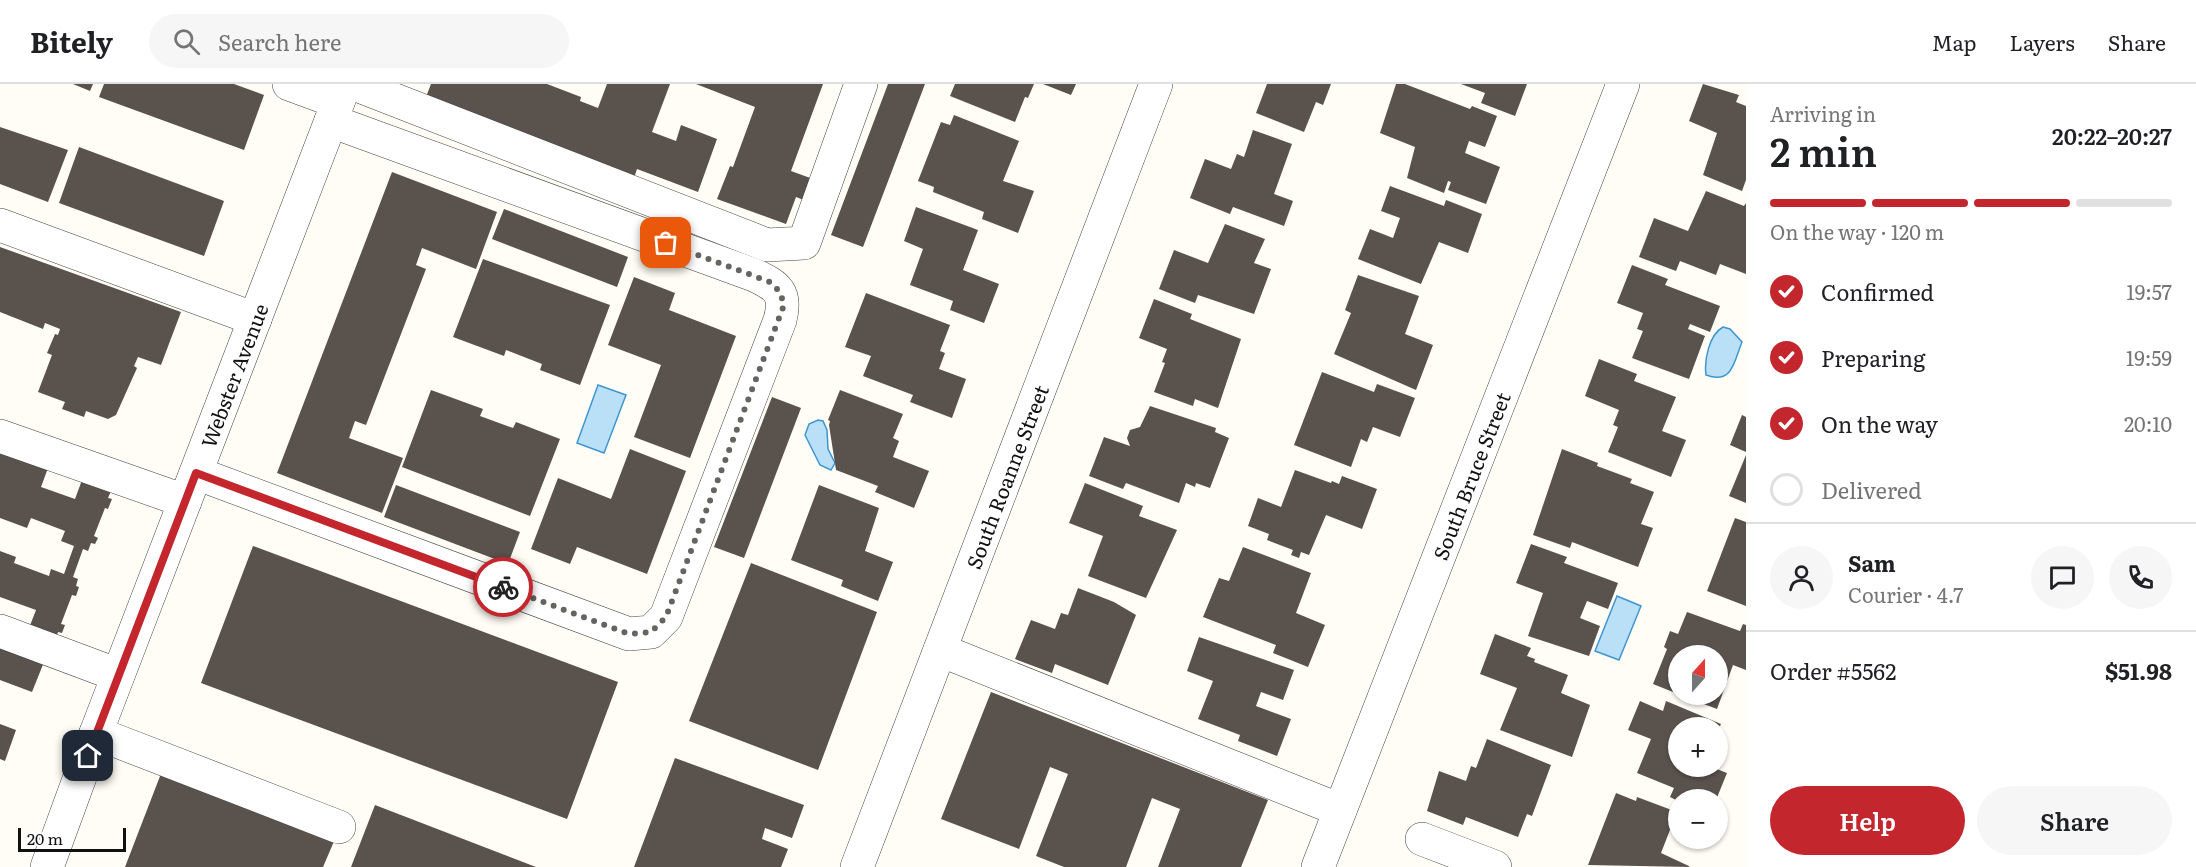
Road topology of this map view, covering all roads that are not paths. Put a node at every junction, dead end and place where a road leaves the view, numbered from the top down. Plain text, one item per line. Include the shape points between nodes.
1 (289, 84) edge
2 (861, 84) edge
3 (1156, 84) edge
4 (1623, 84) edge
5 (342, 98) edge
6 (0, 225) edge
7 (255, 319) junction
8 (0, 436) edge
9 (190, 487) junction
10 (0, 631) edge
11 (940, 650) junction
12 (118, 675) junction
13 (96, 734) junction
14 (1340, 810) junction
15 (339, 827) dead end
16 (1422, 839) dead end
17 (47, 867) edge
18 (857, 867) edge
19 (1318, 867) edge
20 (1495, 867) edge

1 - 5 street
2 - 5 street via 804,243 767,245
3 - 11 street, South Roanne Street
4 - 14 street, South Bruce Street
5 - 7 street, Webster Avenue
5 - 9 street via 770,282 780,292 784,305 776,331 666,617 651,632 629,634
6 - 7 street
7 - 9 street, Webster Avenue
8 - 9 street
9 - 12 street, Webster Avenue
10 - 12 street
11 - 14 street
11 - 18 street, South Roanne Street
12 - 13 street, Webster Avenue
13 - 15 street
13 - 17 street, Webster Avenue
14 - 19 street, South Bruce Street
16 - 20 street

